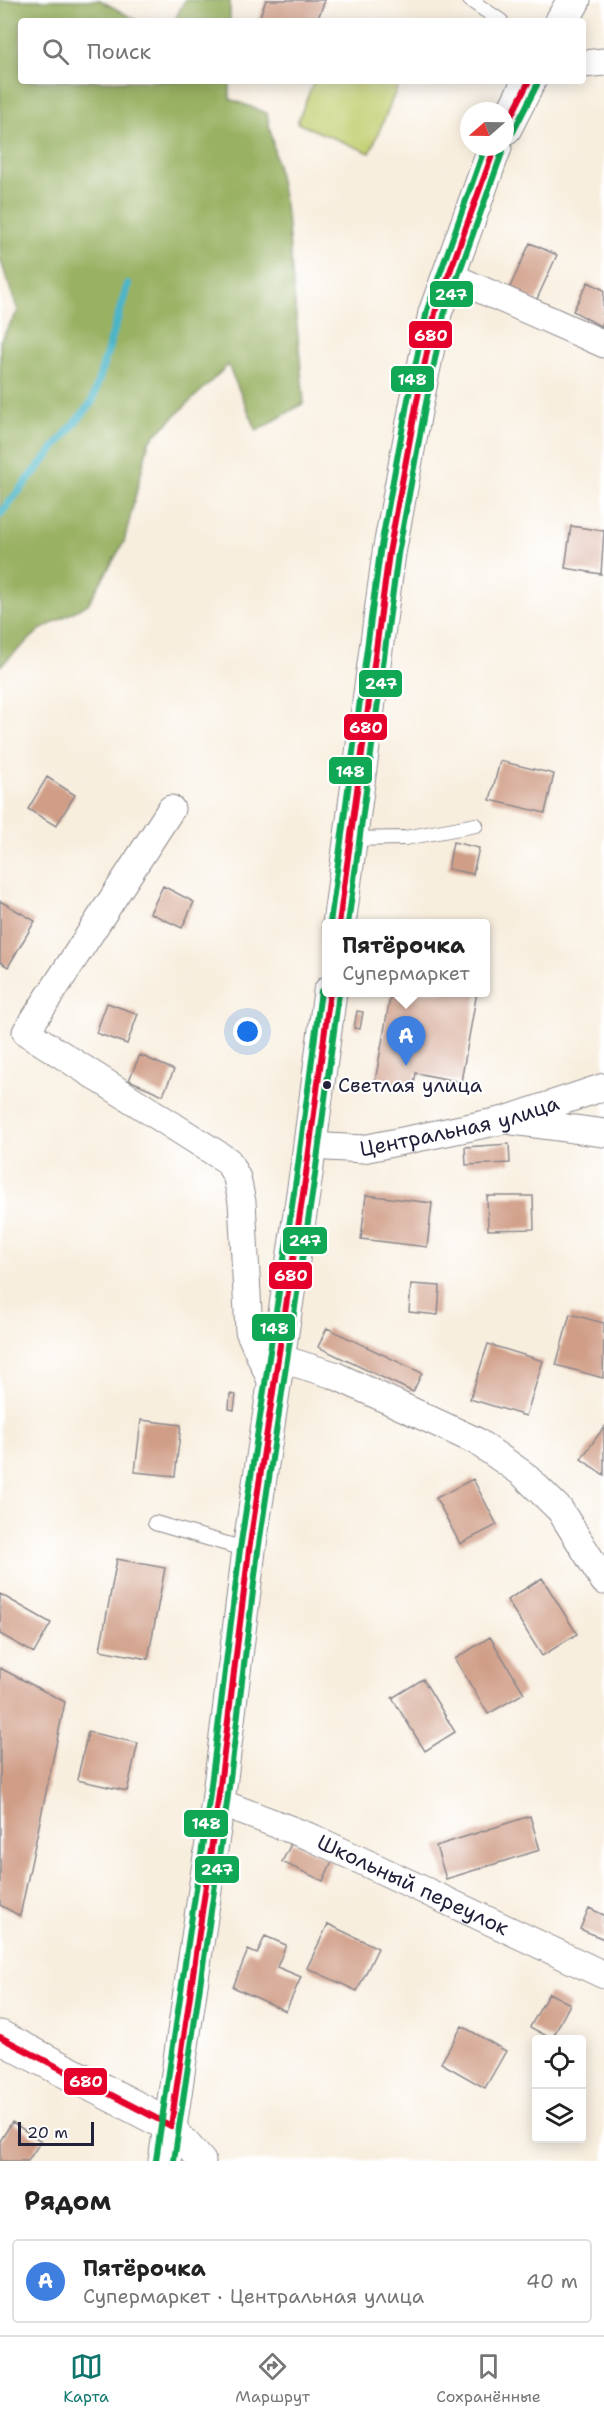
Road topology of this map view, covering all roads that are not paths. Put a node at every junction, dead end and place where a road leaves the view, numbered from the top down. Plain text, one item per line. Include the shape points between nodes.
1 (574, 0) edge
2 (472, 1) edge
3 (497, 18) edge
4 (564, 18) edge
5 (604, 62) edge
6 (586, 64) edge
7 (528, 84) edge
8 (514, 111) edge
9 (492, 156) edge
10 (448, 275) junction
11 (604, 344) edge
12 (171, 809) dead end
13 (476, 825) dead end
14 (350, 839) junction
15 (340, 919) edge
16 (329, 997) edge
17 (604, 1087) edge
18 (505, 1120) junction
19 (604, 1133) edge
20 (310, 1146) junction
21 (276, 1372) junction
22 (155, 1523) dead end
23 (249, 1550) junction
24 (604, 1581) edge
25 (218, 1802) junction
26 (604, 1975) edge
27 (0, 2037) edge
28 (171, 2127) junction
29 (165, 2161) edge
30 (202, 2161) edge

1 - 4 main road
2 - 3 lane
5 - 6 street
7 - 8 main road
9 - 10 main road
10 - 11 street
10 - 14 main road via 435,313 389,553
12 - 21 street via 26,1032 228,1161 237,1178 242,1202 249,1331
13 - 14 lane via 405,838
14 - 15 main road
16 - 20 main road
17 - 18 street, Центральная улица
18 - 19 street
18 - 20 street, Центральная улица via 363,1149
20 - 21 main road
21 - 23 main road
21 - 24 street via 334,1375 476,1441 523,1474 560,1510
22 - 23 lane
23 - 25 main road
25 - 26 street, Школьный переулок via 313,1838
25 - 28 main road
27 - 28 main road
28 - 29 main road
28 - 30 street

